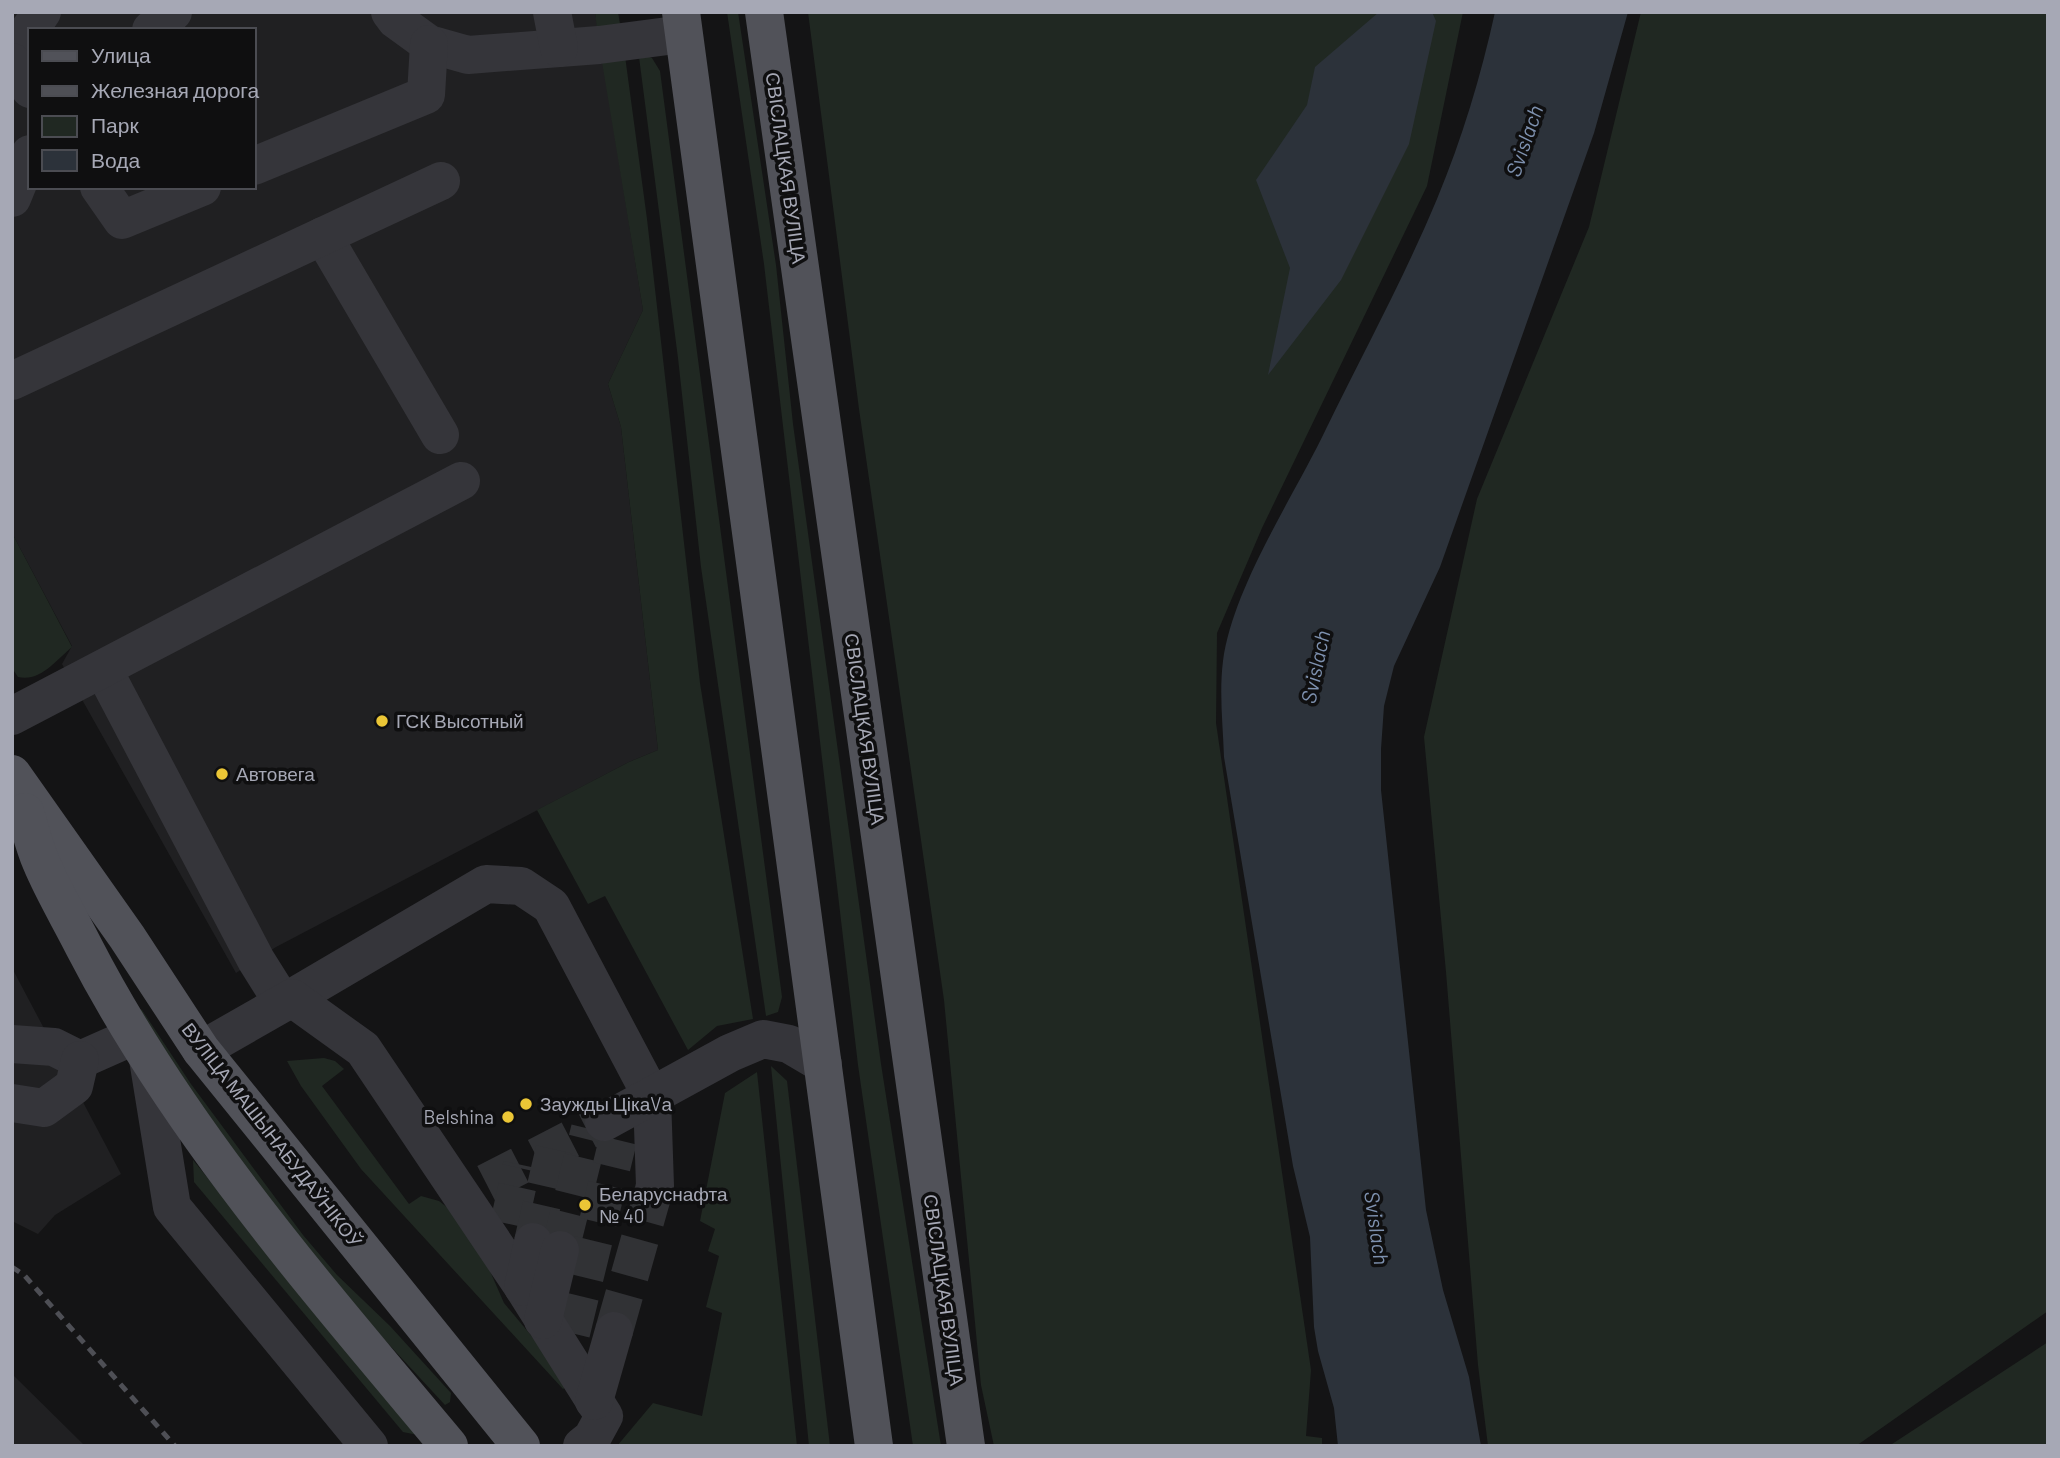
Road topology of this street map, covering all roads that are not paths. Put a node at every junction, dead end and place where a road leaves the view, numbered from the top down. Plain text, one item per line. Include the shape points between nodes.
1 (42, 12) edge
2 (173, 12) edge
3 (390, 12) edge
4 (764, 12) edge
5 (682, 23) edge
6 (31, 28) edge
7 (153, 28) edge
8 (555, 30) edge
9 (28, 32) edge
10 (429, 44) junction
11 (12, 54) edge
12 (12, 62) edge
13 (28, 86) edge
14 (28, 159) edge
15 (256, 165) edge
16 (441, 181) dead end
17 (100, 189) edge
18 (197, 189) edge
19 (12, 198) edge
20 (323, 236) junction
21 (12, 381) edge
22 (440, 435) dead end
23 (461, 481) dead end
24 (103, 668) junction
25 (12, 716) edge
26 (13, 776) edge
27 (288, 1001) junction
28 (12, 1044) edge
29 (141, 1047) junction
30 (201, 1050) junction
31 (80, 1060) junction
32 (823, 1064) junction
33 (12, 1103) edge
34 (624, 1118) junction
35 (655, 1186) tunnel mouth
36 (525, 1252) junction
37 (614, 1331) tunnel mouth
38 (560, 1336) junction
39 (594, 1401) junction
40 (369, 1446) edge
41 (449, 1446) edge
42 (521, 1446) edge
43 (582, 1446) edge
44 (874, 1446) edge
45 (966, 1446) edge

1 - 6 lane
2 - 7 lane
3 - 10 lane
4 - 45 main road, СВІСЛАЦКАЯ ВУЛІЦА
5 - 8 lane
5 - 32 main road
8 - 10 lane via 468,55
9 - 11 lane
10 - 15 lane via 426,94
12 - 13 lane
14 - 19 lane
16 - 20 lane
17 - 18 lane via 122,220
20 - 21 lane
20 - 22 lane
23 - 24 lane
24 - 25 lane
24 - 27 lane via 256,960
26 - 29 main road, ВУЛІЦА МАШЫНАБУДАЎНІКОЎ via 40,861
26 - 30 main road, ВУЛІЦА МАШЫНАБУДАЎНІКОЎ
27 - 30 lane
27 - 34 lane via 486,884 521,886 551,906
27 - 36 lane via 363,1049
28 - 31 lane via 54,1047
29 - 31 lane
29 - 40 lane via 172,1207
29 - 41 main road, ВУЛІЦА МАШЫНАБУДАЎНІКОЎ via 221,1164 302,1269
30 - 42 main road, ВУЛІЦА МАШЫНАБУДАЎНІКОЎ
31 - 33 lane via 74,1086 44,1108
32 - 34 lane via 789,1044 763,1039 730,1053
32 - 44 main road
34 - 35 lane
36 - 38 lane
36 - 38 lane
37 - 39 lane
38 - 39 lane
39 - 43 lane via 604,1416

